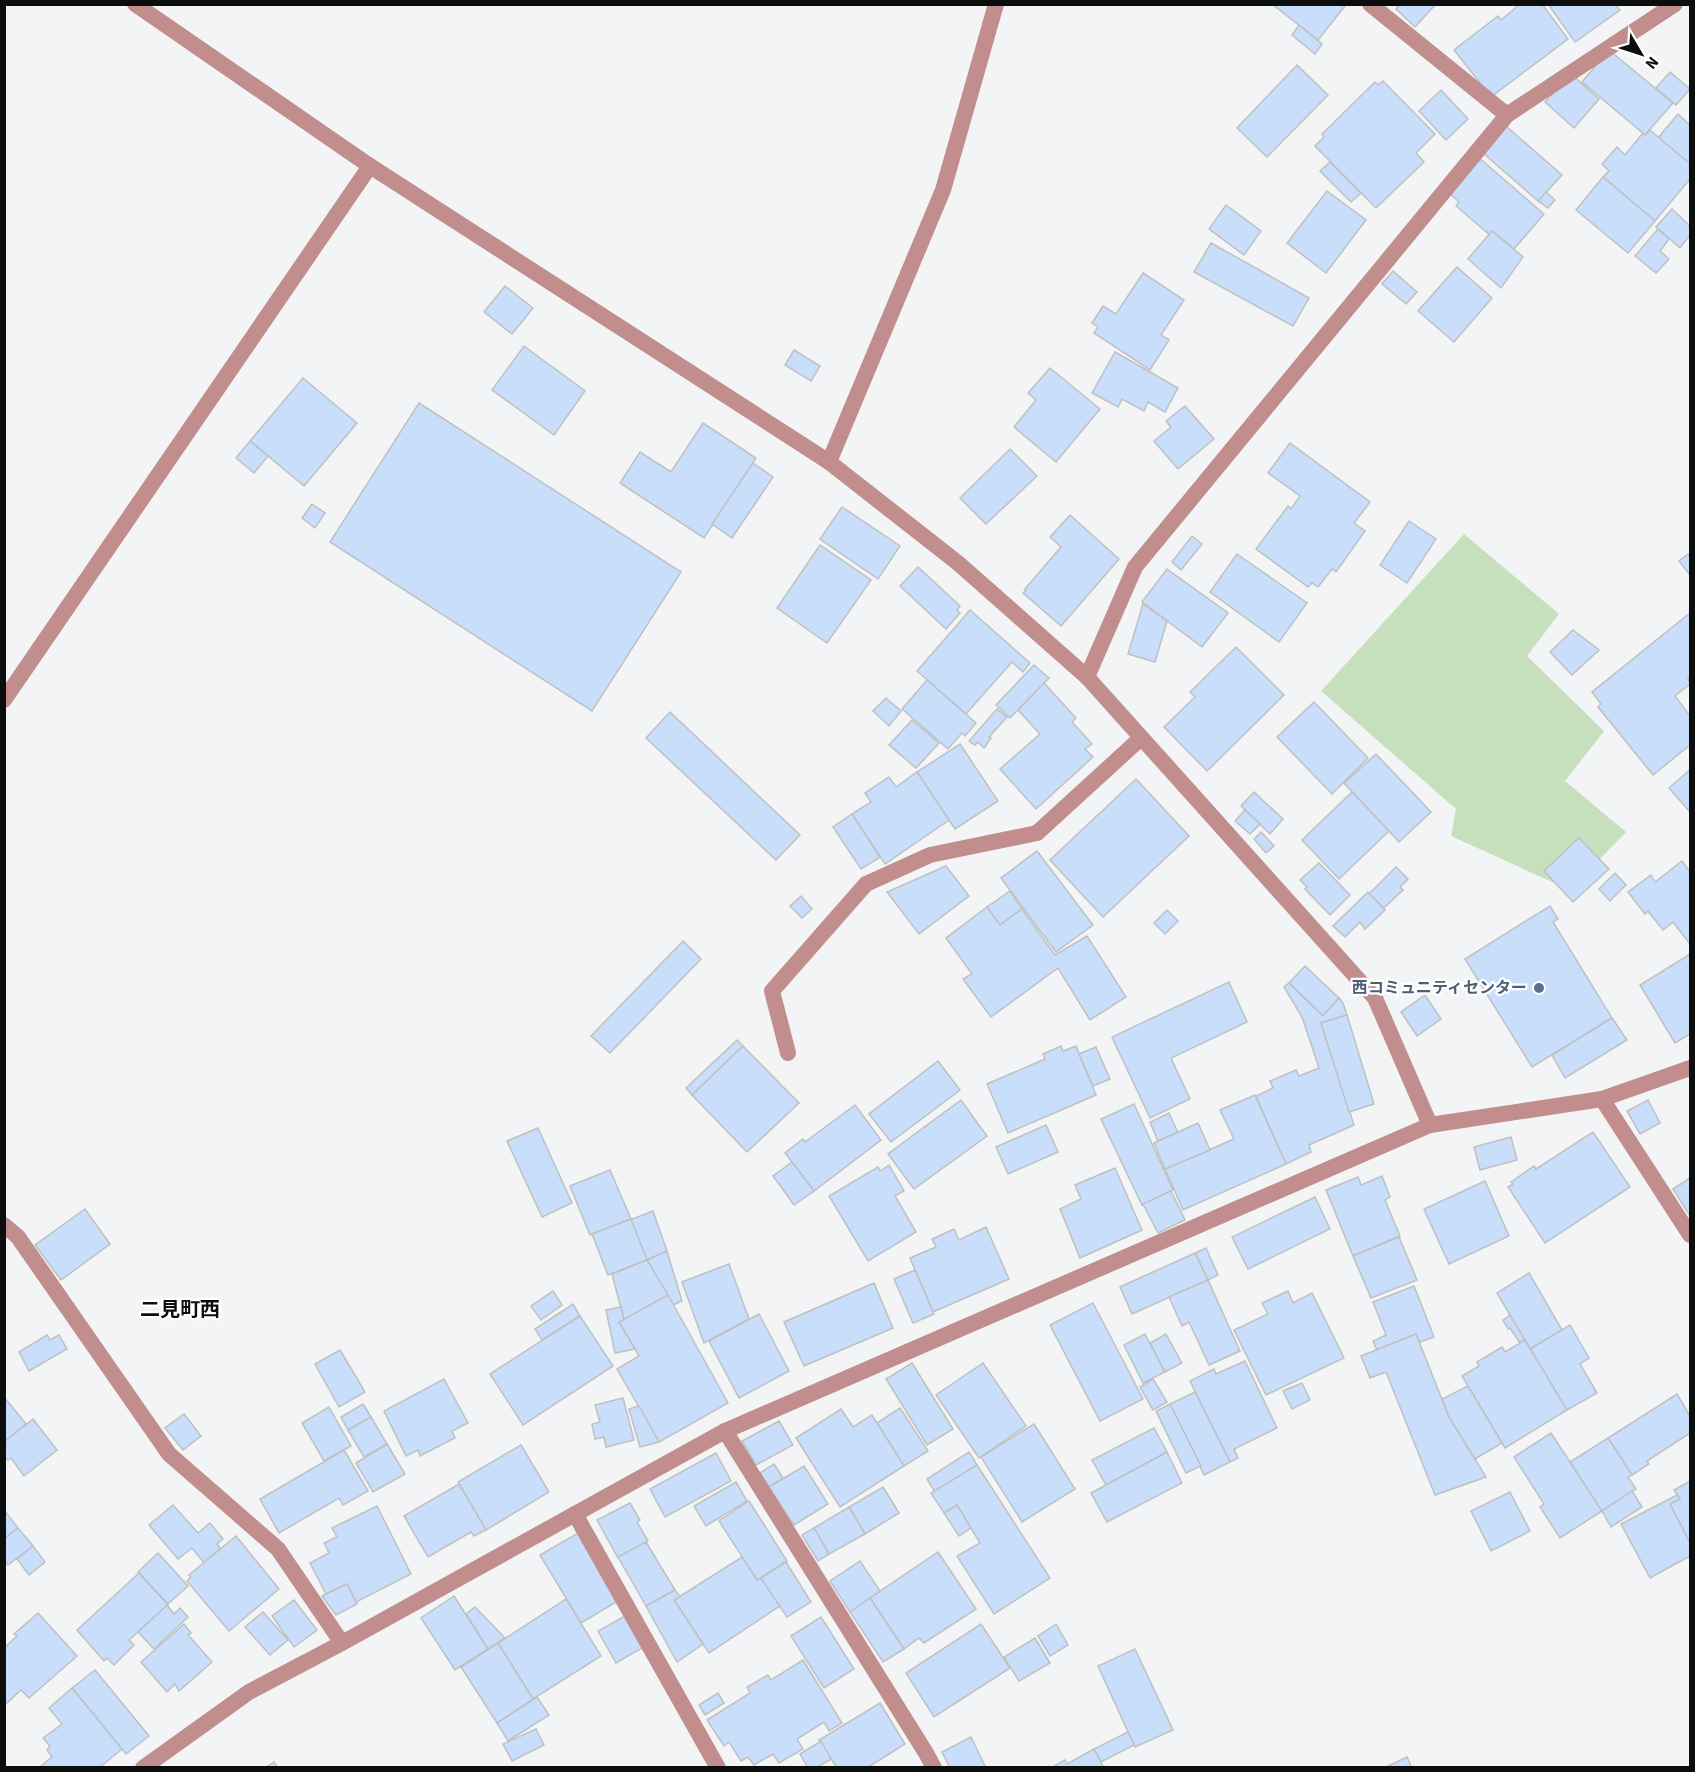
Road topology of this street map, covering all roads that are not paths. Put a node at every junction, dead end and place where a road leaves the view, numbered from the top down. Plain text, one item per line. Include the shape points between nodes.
1 (135, 4) edge
2 (996, 4) edge
3 (1370, 4) edge
4 (1676, 4) edge
5 (1507, 115) junction
6 (370, 166) junction
7 (829, 462) junction
8 (1088, 677) junction
9 (4, 700) edge
10 (1142, 738) junction
11 (788, 1053) dead end
12 (1690, 1068) edge
13 (1602, 1099) junction
14 (1430, 1125) junction
15 (4, 1226) edge
16 (1690, 1235) edge
17 (725, 1431) junction
18 (575, 1514) junction
19 (342, 1643) junction
20 (143, 1767) edge
21 (718, 1767) edge
22 (934, 1767) edge

1 - 6 street
2 - 7 street via 943,190
3 - 5 street
4 - 5 street
5 - 8 street via 1135,567
6 - 7 street
6 - 9 street
7 - 8 street via 958,563
8 - 10 street
10 - 11 street via 1037,833 930,855 866,884 772,992
10 - 14 street via 1375,998
12 - 13 street
13 - 14 street
13 - 16 street
14 - 17 street
15 - 19 street via 18,1237 168,1454 278,1549
17 - 18 street
17 - 22 street
18 - 19 street
18 - 21 street
19 - 20 street via 249,1692

